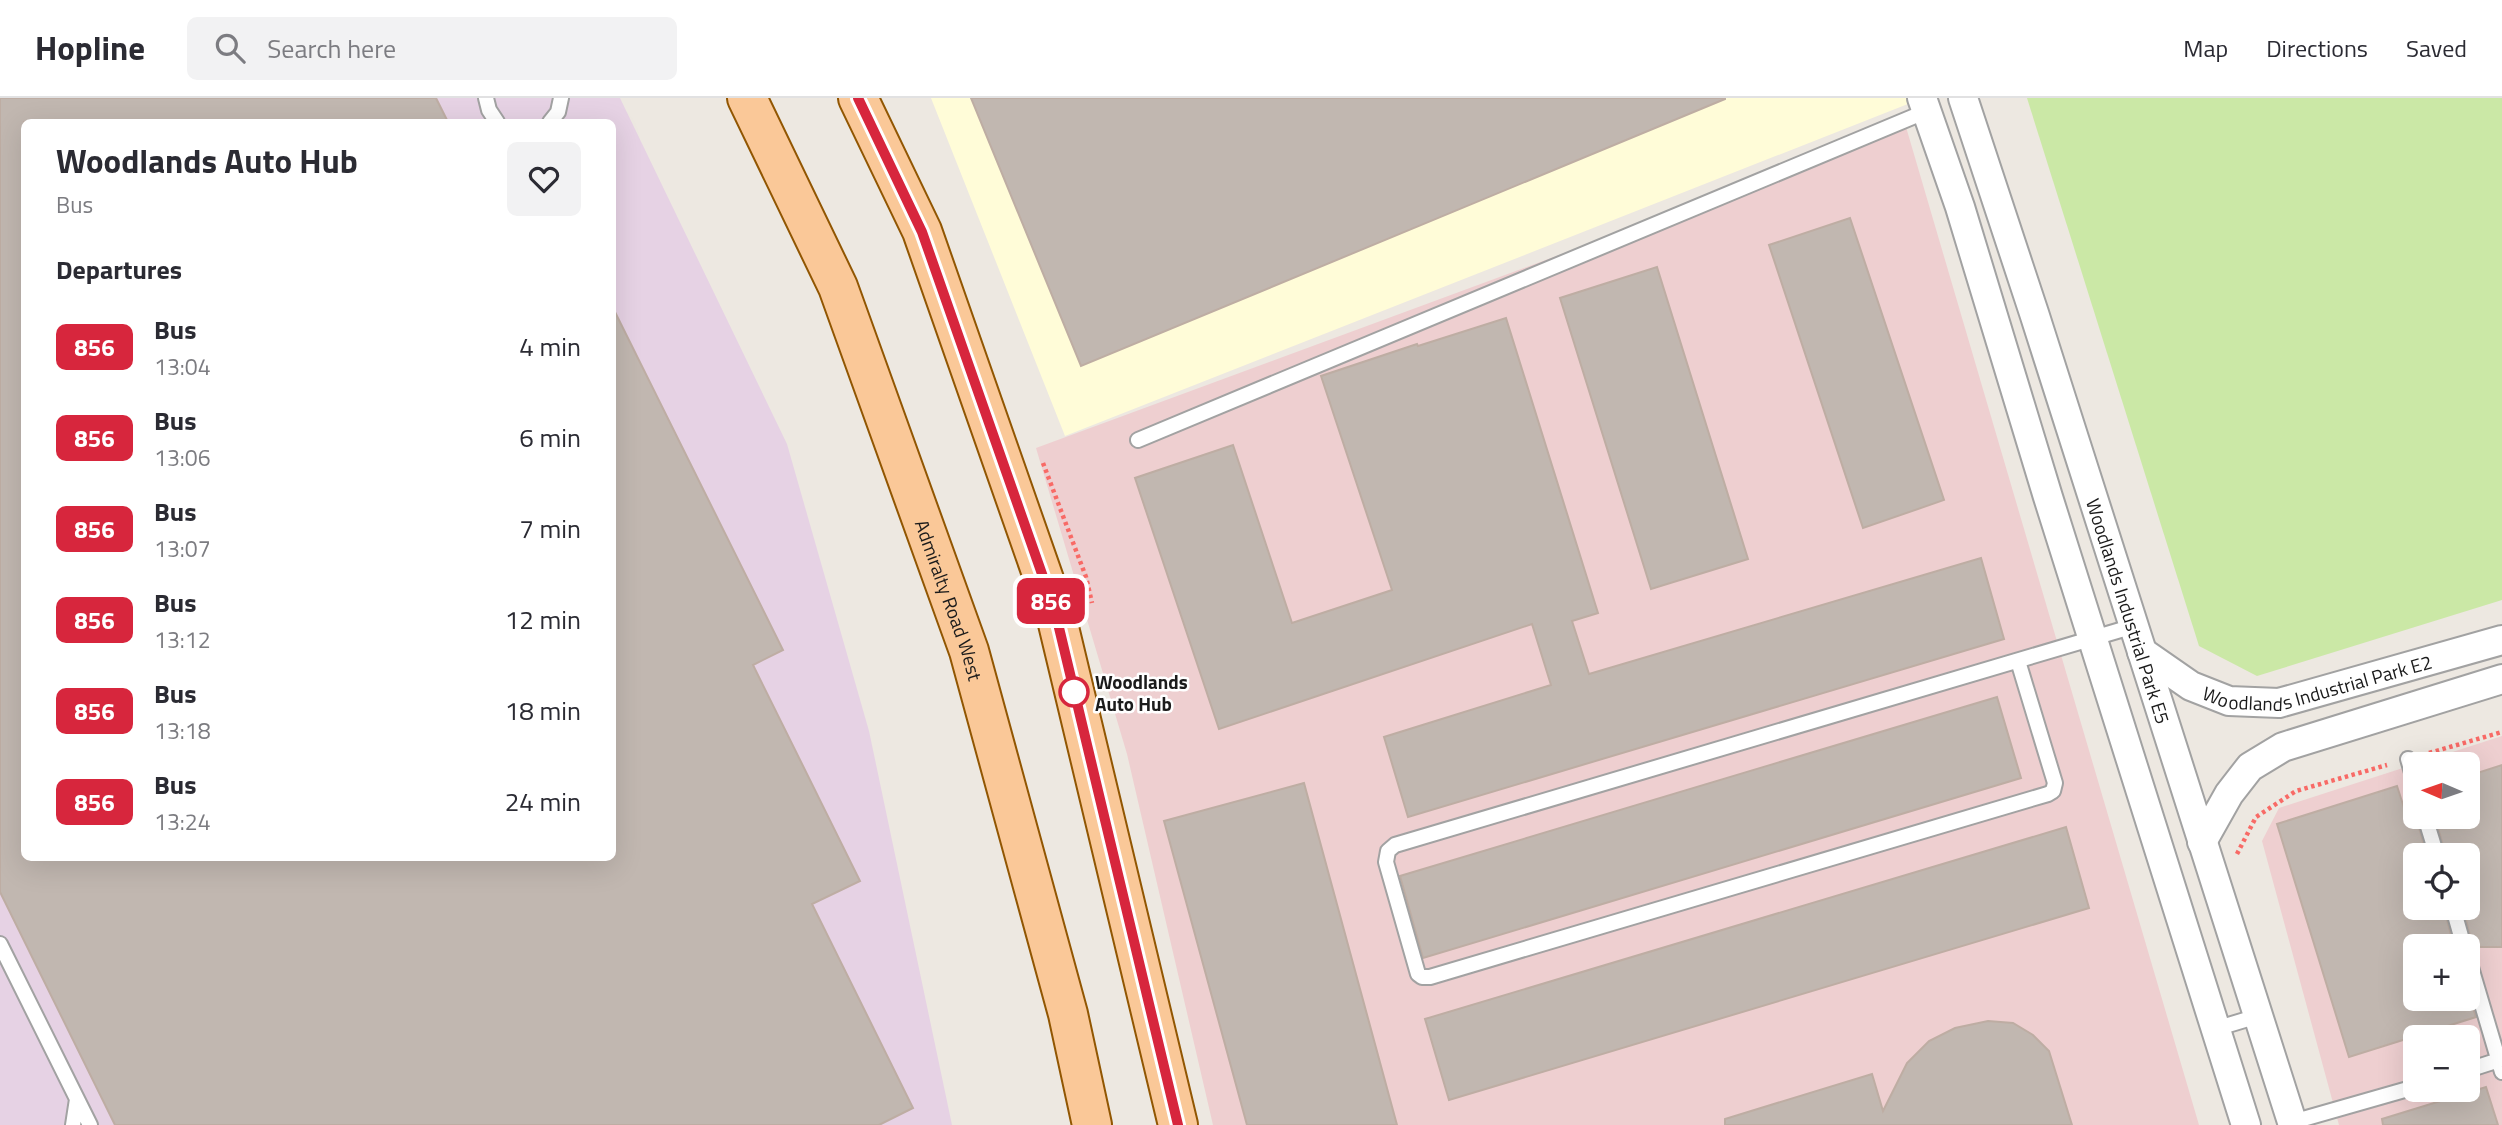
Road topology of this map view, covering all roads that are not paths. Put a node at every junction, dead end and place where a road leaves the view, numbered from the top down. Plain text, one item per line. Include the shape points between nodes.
1 (486, 98) edge
2 (561, 98) edge
3 (747, 98) edge
4 (858, 98) edge
5 (1963, 98) edge
6 (1924, 105) edge
7 (495, 119) edge
8 (552, 119) edge
9 (1138, 440) dead end
10 (2092, 639) junction
11 (2138, 639) junction
12 (2502, 640) edge
13 (2018, 661) junction
14 (2502, 679) edge
15 (2202, 842) junction
16 (0, 944) edge
17 (2480, 998) edge
18 (2258, 1016) junction
19 (2215, 1029) junction
20 (2500, 1066) edge
21 (2480, 1068) edge
22 (2403, 1091) edge
23 (77, 1099) junction
24 (2289, 1124) edge
25 (73, 1125) edge
26 (90, 1125) edge
27 (1092, 1125) edge
28 (1178, 1125) edge
29 (2246, 1125) edge

1 - 7 lane
2 - 8 lane
3 - 27 main road, Admiralty Road West via 838,288 969,650 1068,1014
4 - 28 main road via 922,232 1055,611
5 - 11 street, Woodlands Industrial Park E5
6 - 9 lane
6 - 10 street via 1960,207
10 - 11 lane
10 - 13 lane
10 - 19 street
11 - 12 street, Woodlands Industrial Park E2 via 2191,685 2229,701 2279,704
11 - 15 street, Woodlands Industrial Park E5
13 - 13 lane via 2055,783 2048,794 1430,977 1418,974 1386,862 1395,845
14 - 15 street, Woodlands Industrial Park E2 via 2283,747 2250,768 2228,794
15 - 18 street, Woodlands Industrial Park E5
16 - 23 lane
17 - 20 lane
18 - 19 lane
18 - 24 street, Woodlands Industrial Park E5
19 - 29 street
20 - 21 lane
22 - 24 lane
23 - 25 lane
23 - 26 lane

